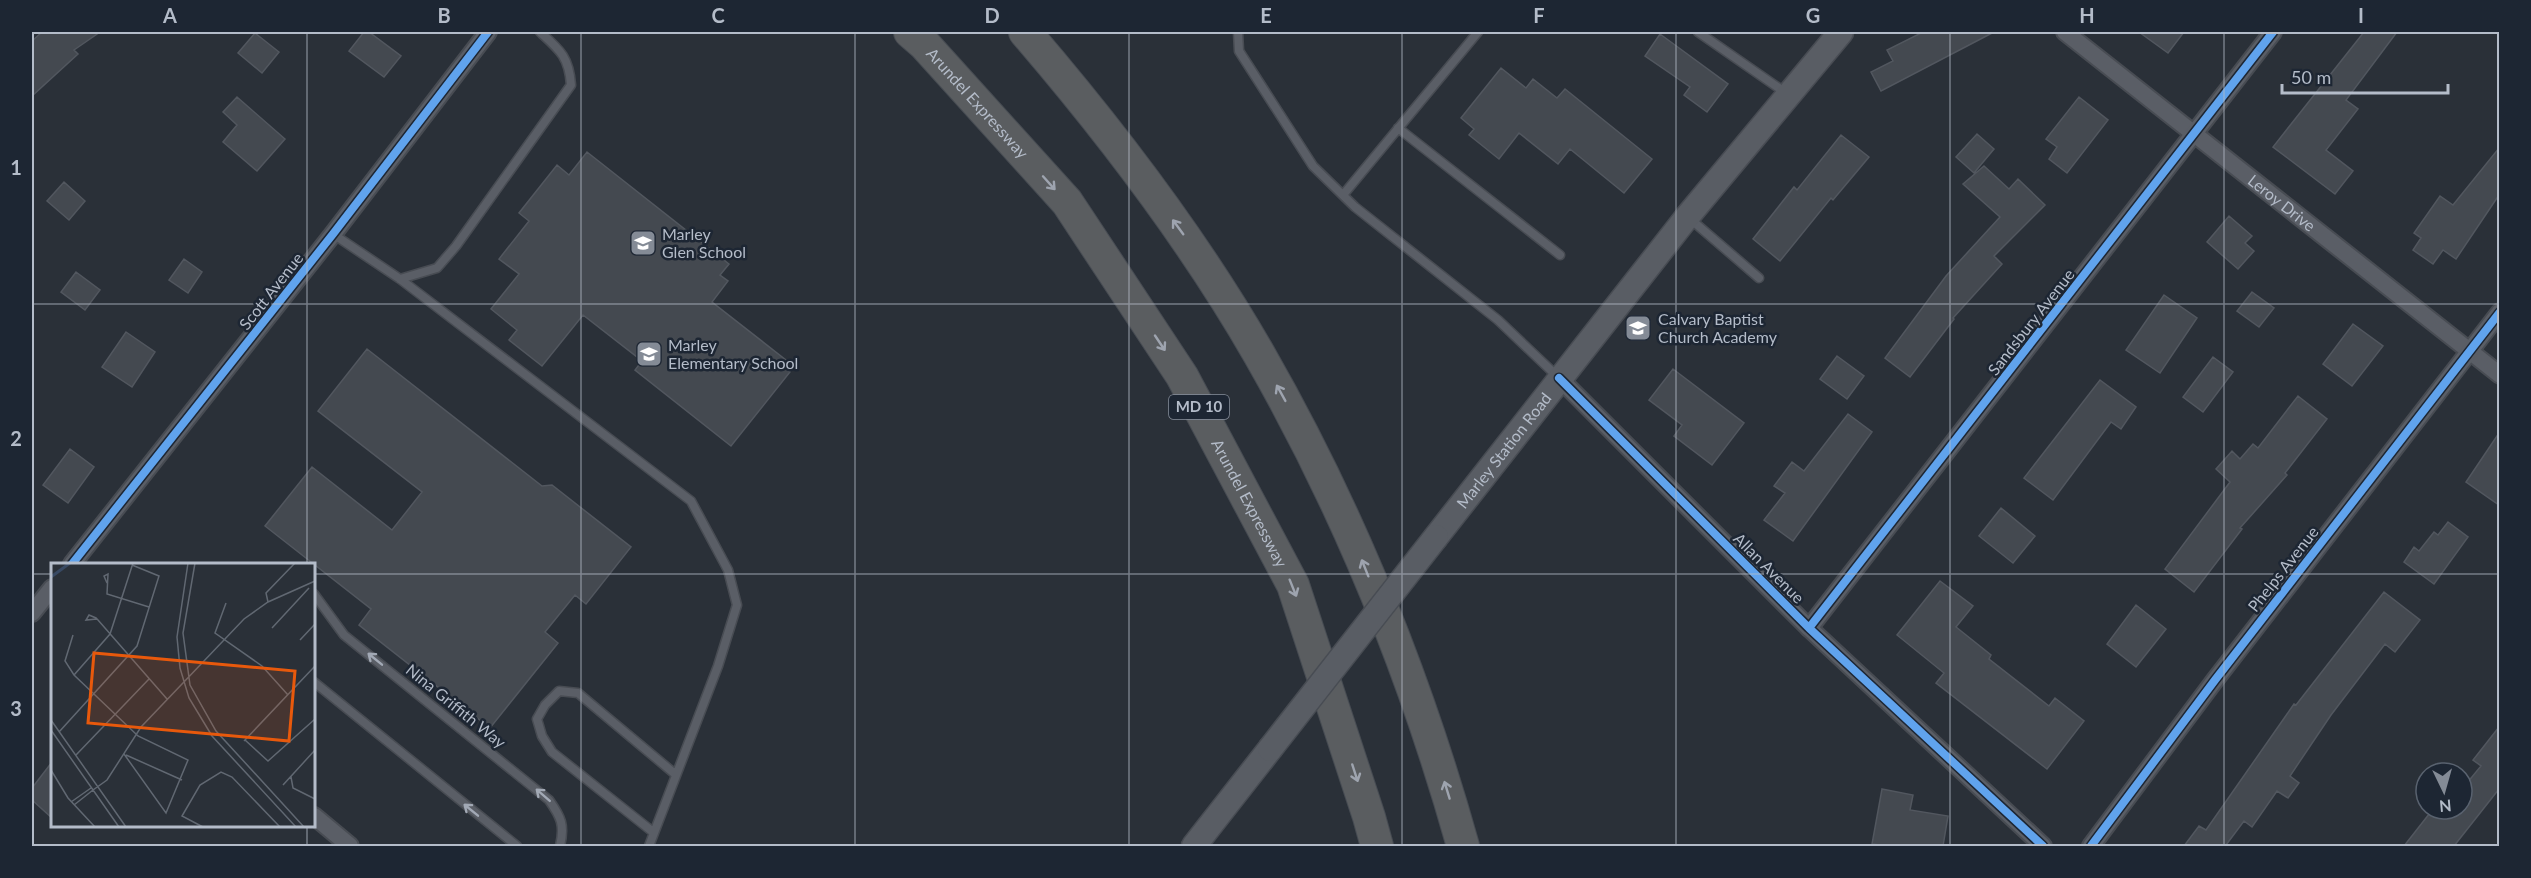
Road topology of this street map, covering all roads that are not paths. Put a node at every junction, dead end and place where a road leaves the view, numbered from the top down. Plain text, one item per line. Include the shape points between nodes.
1 (488, 32) edge
2 (540, 32) edge
3 (910, 32) edge
4 (1025, 32) edge
5 (1238, 32) edge
6 (1478, 32) edge
7 (1698, 32) edge
8 (1841, 32) edge
9 (2065, 32) edge
10 (2273, 32) edge
11 (1789, 95) junction
12 (1398, 128) junction
13 (2195, 132) junction
14 (1343, 195) junction
15 (1687, 217) junction
16 (333, 234) junction
17 (1560, 255) dead end
18 (1759, 278) dead end
19 (400, 279) junction
20 (2499, 312) edge
21 (2469, 350) junction
22 (2499, 375) edge
23 (1559, 378) junction
24 (73, 563) edge
25 (51, 589) edge
26 (315, 595) edge
27 (32, 613) edge
28 (1809, 628) junction
29 (315, 683) edge
30 (675, 774) junction
31 (315, 817) edge
32 (653, 832) junction
33 (350, 846) edge
34 (517, 846) edge
35 (560, 846) edge
36 (649, 846) edge
37 (1194, 846) edge
38 (1377, 846) edge
39 (1463, 846) edge
40 (2043, 846) edge
41 (2091, 846) edge

1 - 16 street, Scott Avenue
2 - 19 lane via 564,54 571,85 437,268
3 -> 38 highway, Arundel Expressway / MD 10 via 1067,202 1182,376 1293,585
39 -> 4 highway via 1424,718 1392,634 1295,418 1184,235 1065,78
5 - 14 lane via 1239,51 1314,166
6 - 12 lane
7 - 11 lane
8 - 11 main road, Marley Station Road
9 - 13 street, Leroy Drive
10 - 13 street, Sandsbury Avenue
11 - 15 main road, Marley Station Road
12 - 14 lane
12 - 17 lane
13 - 21 street, Leroy Drive
13 - 28 street, Sandsbury Avenue
14 - 23 lane via 1498,320
15 - 18 lane
15 - 23 main road, Marley Station Road
16 - 19 lane
16 - 24 street, Scott Avenue
19 - 30 lane via 691,501 709,533 728,570 737,605 718,666
20 - 21 street, Phelps Avenue
21 - 22 street, Leroy Drive
21 - 41 street, Phelps Avenue
23 - 28 street, Allan Avenue
23 - 37 main road, Marley Station Road, bridge
25 - 27 street
35 -> 26 lane, Nina Griffith Way via 561,817 549,800 344,635
28 - 40 street, Allan Avenue
34 -> 29 lane
30 - 32 lane
30 - 32 lane via 578,693 559,691 537,719 552,752
31 - 33 street
32 - 36 lane

